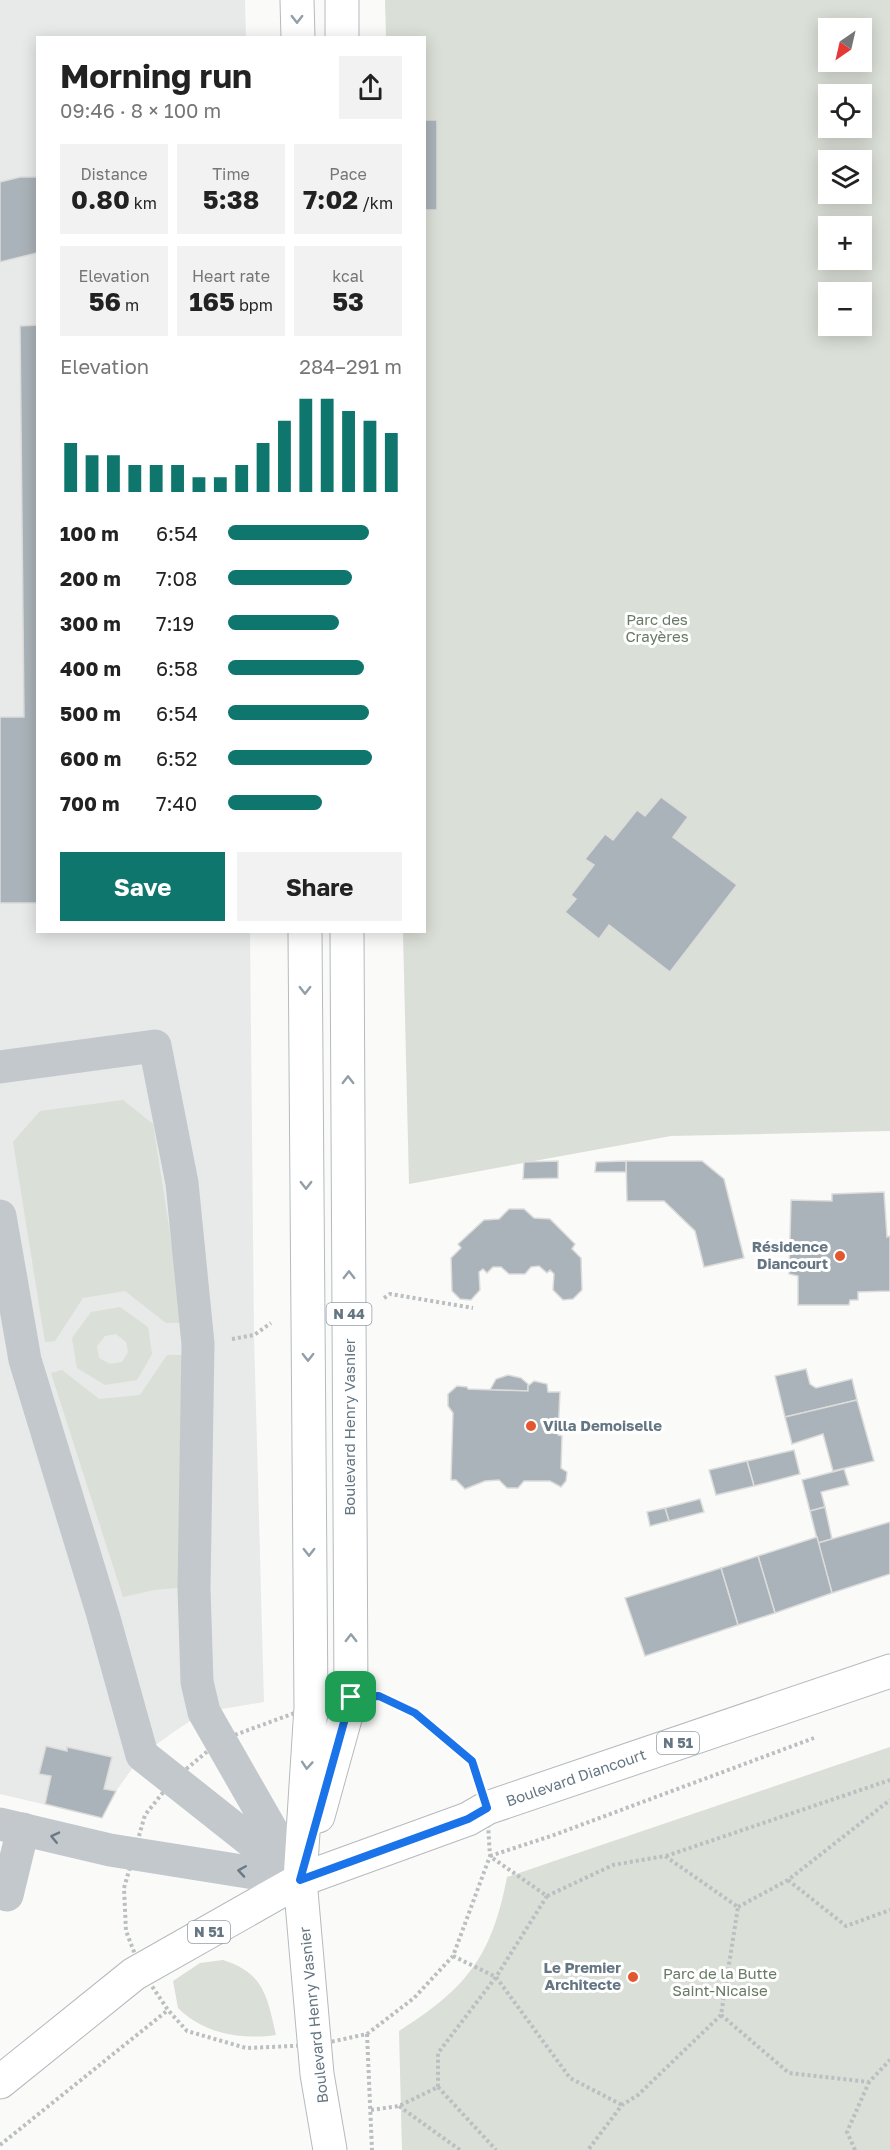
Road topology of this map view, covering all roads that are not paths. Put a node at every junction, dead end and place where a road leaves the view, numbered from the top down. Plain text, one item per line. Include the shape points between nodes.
1 (297, 0) edge
2 (342, 0) edge
3 (298, 36) edge
4 (342, 36) edge
5 (304, 933) edge
6 (347, 933) edge
7 (0, 1067) edge
8 (0, 1216) edge
9 (890, 1671) edge
10 (11, 1826) edge
11 (300, 1880) junction
12 (7, 1895) dead end
13 (0, 2082) edge
14 (330, 2150) edge

1 -> 3 main road
2 - 4 main road
5 -> 11 main road, Boulevard Henry Vasnier / N 44 via 310,1707
11 -> 6 main road, Boulevard Henry Vasnier / N 44 via 351,1697
7 - 11 street via 155,1046 182,1184 198,1344 194,1588 197,1682 204,1712
8 - 11 street via 25,1360 142,1755
9 - 11 main road, Boulevard Diancourt / N 51 via 478,1813
11 -> 10 street via 110,1850
10 - 12 street
11 - 13 main road, N 51 via 134,1974
11 - 14 main road, Boulevard Henry Vasnier / N 44 via 317,2074

